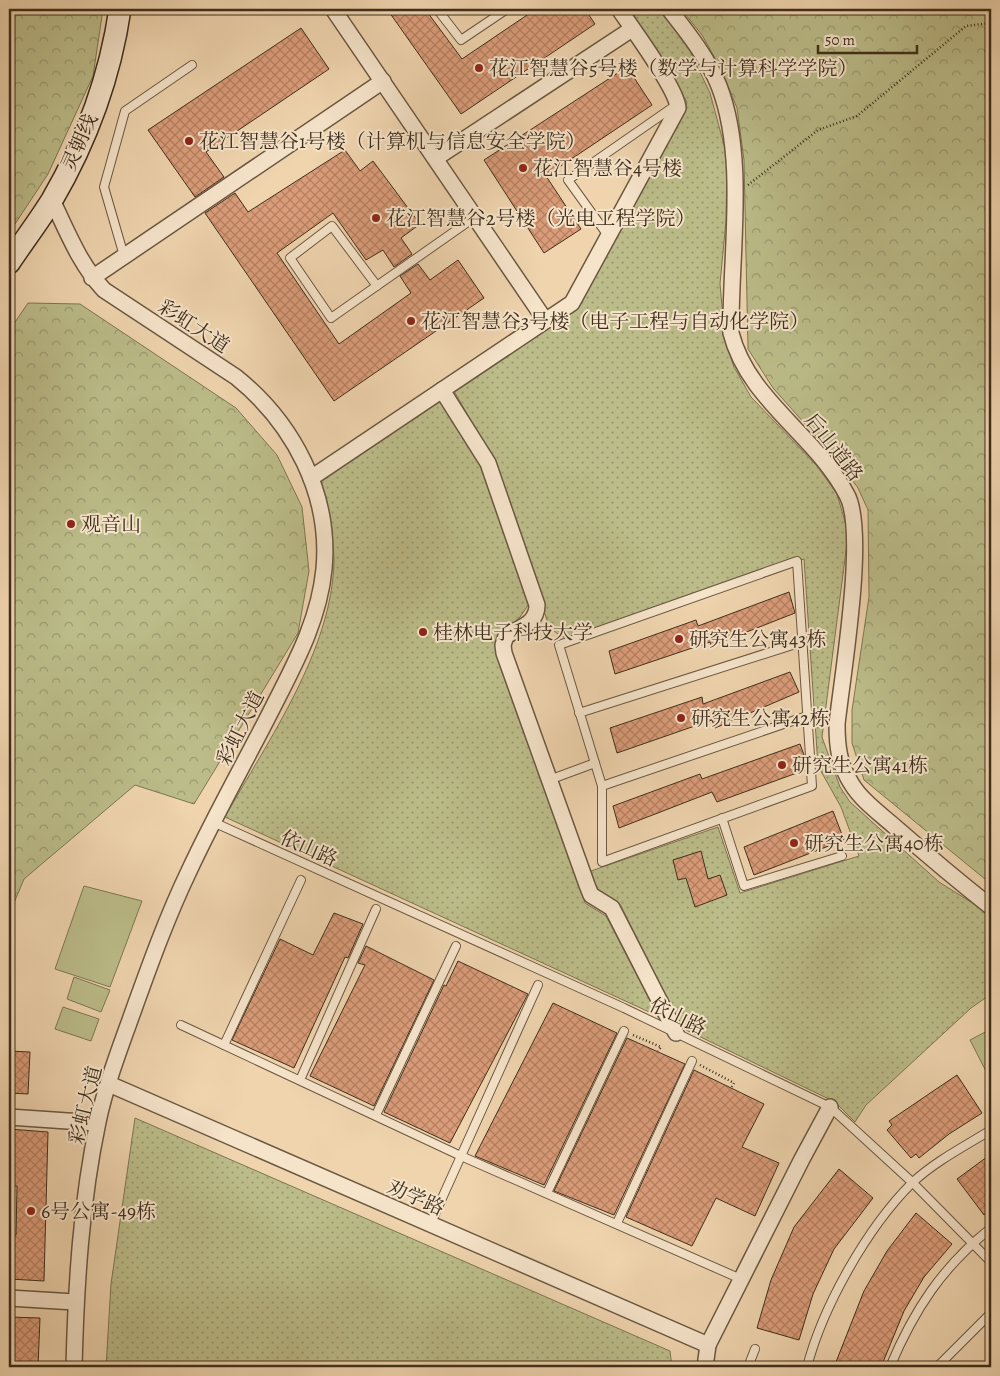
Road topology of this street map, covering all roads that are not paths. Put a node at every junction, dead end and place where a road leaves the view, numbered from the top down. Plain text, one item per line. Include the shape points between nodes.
1 (120, 9) edge
2 (333, 9) edge
3 (437, 9) edge
4 (507, 9) edge
5 (619, 9) edge
6 (669, 9) edge
7 (632, 29) junction
8 (192, 65) dead end
9 (383, 81) junction
10 (678, 103) junction
11 (436, 158) junction
12 (52, 200) junction
13 (475, 217) junction
14 (609, 237) junction
15 (124, 256) junction
16 (9, 263) edge
17 (92, 278) junction
18 (377, 286) junction
19 (545, 320) junction
20 (442, 390) junction
21 (311, 478) junction
22 (802, 642) junction
23 (580, 713) junction
24 (807, 716) junction
25 (594, 763) junction
26 (550, 780) junction
27 (602, 786) junction
28 (722, 818) junction
29 (213, 822) junction
30 (842, 856) dead end
31 (301, 880) dead end
32 (991, 907) edge
33 (376, 909) dead end
34 (456, 946) dead end
35 (538, 986) dead end
36 (181, 1025) dead end
37 (624, 1031) road end
38 (676, 1033) junction
39 (224, 1045) junction
40 (692, 1061) road end
41 (300, 1080) junction
42 (109, 1084) junction
43 (830, 1107) junction
44 (376, 1115) junction
45 (9, 1117) edge
46 (97, 1123) junction
47 (991, 1130) edge
48 (461, 1156) junction
49 (912, 1183) junction
50 (547, 1193) junction
51 (617, 1223) junction
52 (430, 1225) junction
53 (991, 1228) edge
54 (972, 1244) junction
55 (991, 1262) edge
56 (742, 1279) junction
57 (9, 1298) edge
58 (75, 1302) junction
59 (991, 1313) edge
60 (708, 1345) junction
61 (755, 1349) dead end
62 (74, 1367) edge
63 (705, 1367) edge
64 (748, 1367) edge
65 (807, 1367) edge
66 (890, 1367) edge
67 (937, 1367) edge

1 - 12 main road, 灵朝线 via 100,95 84,139
2 - 9 street
3 - 4 lane via 461,40
5 - 7 street
6 - 32 street, 后山道路 via 701,54 720,91 731,130 734,197 730,333 734,347 764,394 835,476 851,505 854,562 837,724 837,750 843,768 862,798
7 - 10 street
7 - 11 street
8 - 15 lane via 125,111 104,187
9 - 11 street
9 - 15 street
10 - 14 street via 677,112
10 - 14 lane via 568,180
11 - 13 street
12 - 16 main road, 灵朝线
12 - 17 street, 彩虹大道
13 - 18 lane
13 - 19 street
14 - 19 street via 572,302
15 - 17 street
17 - 21 street, 彩虹大道 via 104,290 236,377 255,393 270,407 291,436
18 - 18 lane via 331,318 290,258 332,226
19 - 20 street
20 - 21 street
20 - 26 street via 488,463 537,605 532,620 508,635 503,645
21 - 29 street, 彩虹大道 via 320,511 325,550 319,599 312,624 300,654
22 - 23 lane
22 - 23 lane via 797,561 559,645
22 - 24 lane
23 - 25 lane
24 - 27 lane
24 - 28 lane via 812,786
25 - 26 lane
25 - 27 lane
26 - 38 street via 591,895 612,908
27 - 28 lane via 602,862
28 - 30 lane via 744,886
29 - 38 lane, 依山路
29 - 42 street, 彩虹大道 via 156,945
31 - 39 lane
33 - 41 lane
34 - 44 lane
35 - 48 lane
36 - 39 lane
37 - 50 lane
38 - 43 lane, 依山路
39 - 41 lane
40 - 51 lane
41 - 44 lane
42 - 46 street, 彩虹大道
42 - 52 street, 劝学路
43 - 49 lane, 依山路
43 - 56 street
44 - 48 lane
45 - 46 street
46 - 58 street, 彩虹大道
47 - 49 lane
48 - 50 lane
48 - 52 lane
49 - 54 lane, 依山路
49 - 65 lane via 864,1244 841,1284 822,1323
50 - 51 lane
51 - 56 lane
52 - 60 street, 劝学路
53 - 54 lane
54 - 55 lane, 依山路
54 - 66 lane via 944,1272 923,1301
56 - 60 street
57 - 58 street
58 - 62 street, 彩虹大道
59 - 67 lane
60 - 63 street
61 - 64 lane

